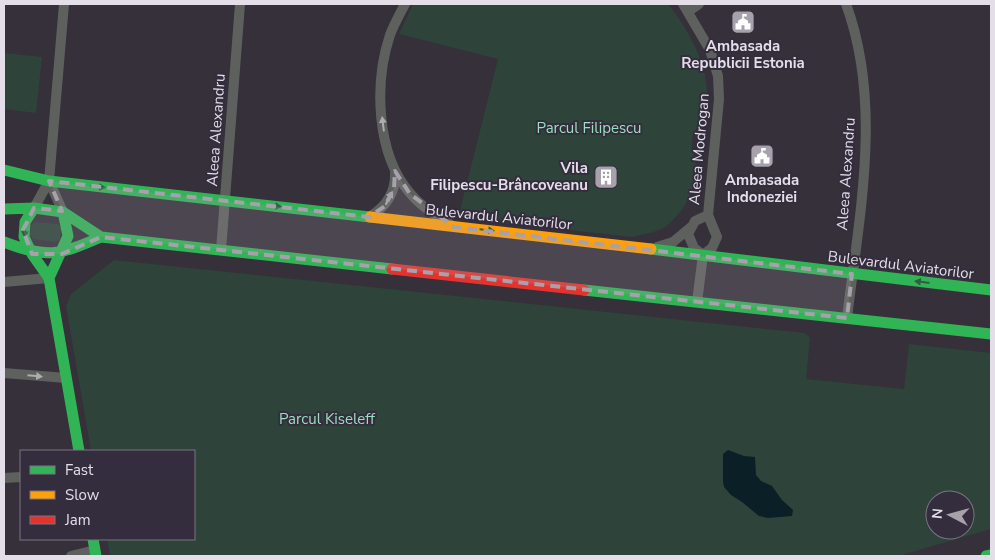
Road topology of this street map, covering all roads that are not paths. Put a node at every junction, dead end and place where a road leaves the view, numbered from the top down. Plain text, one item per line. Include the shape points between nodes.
1 (64, 4) edge
2 (405, 4) edge
3 (699, 4) edge
4 (846, 4) edge
5 (241, 7) edge
6 (686, 7) edge
7 (4, 170) edge
8 (396, 171) junction
9 (50, 182) junction
10 (225, 201) junction
11 (34, 208) junction
12 (4, 209) edge
13 (63, 212) junction
14 (708, 215) junction
15 (369, 217) junction
16 (454, 227) junction
17 (691, 227) junction
18 (101, 237) junction
19 (4, 242) edge
20 (651, 249) junction
21 (221, 250) junction
22 (32, 254) junction
23 (62, 254) junction
24 (703, 255) junction
25 (852, 274) junction
26 (49, 278) junction
27 (4, 282) edge
28 (991, 290) edge
29 (697, 302) junction
30 (847, 318) junction
31 (991, 334) edge
32 (4, 373) edge
33 (66, 378) junction
34 (79, 450) edge
35 (20, 477) edge
36 (4, 478) edge
37 (95, 548) edge
38 (991, 555) edge
39 (71, 556) edge
40 (986, 556) edge

1 - 9 street
8 -> 2 street via 383,125 381,75 390,35
3 - 6 street
4 - 25 street, Aleea Alexandru via 858,43 866,110
5 - 10 street, Aleea Alexandru
6 - 14 street, Aleea Modrogan via 710,50 718,76 719,99
7 - 9 main road, Bulevardul Aviatorilor
15 -> 8 street via 385,206 390,198
8 - 16 street via 410,194
9 -> 10 main road, Bulevardul Aviatorilor
9 - 11 street
9 - 13 street
10 -> 15 main road, Bulevardul Aviatorilor
10 - 21 street, Aleea Alexandru
11 - 12 main road
11 - 13 main road
11 -> 22 main road via 23,230
13 - 18 main road
13 - 23 main road via 68,228
14 - 17 street, Aleea Modrogan via 695,221
14 - 24 street, Aleea Modrogan via 717,236 712,248
15 - 16 main road, Bulevardul Aviatorilor
16 -> 20 main road, Bulevardul Aviatorilor
17 - 20 street, Aleea Modrogan via 674,242
17 - 24 street via 690,242
18 - 21 main road
18 - 23 main road
19 - 22 main road
20 - 24 main road, Bulevardul Aviatorilor
21 - 29 main road
22 - 23 main road
22 - 26 main road
23 - 26 main road
24 - 25 main road, Bulevardul Aviatorilor
24 - 29 street, Aleea Modrogan
28 -> 25 main road, Bulevardul Aviatorilor
25 - 30 street, Aleea Alexandru
26 - 27 street
26 - 33 main road
29 - 30 main road
30 - 31 main road
32 -> 33 street
33 - 34 main road
35 - 36 street
37 - 39 street
38 - 40 main road

